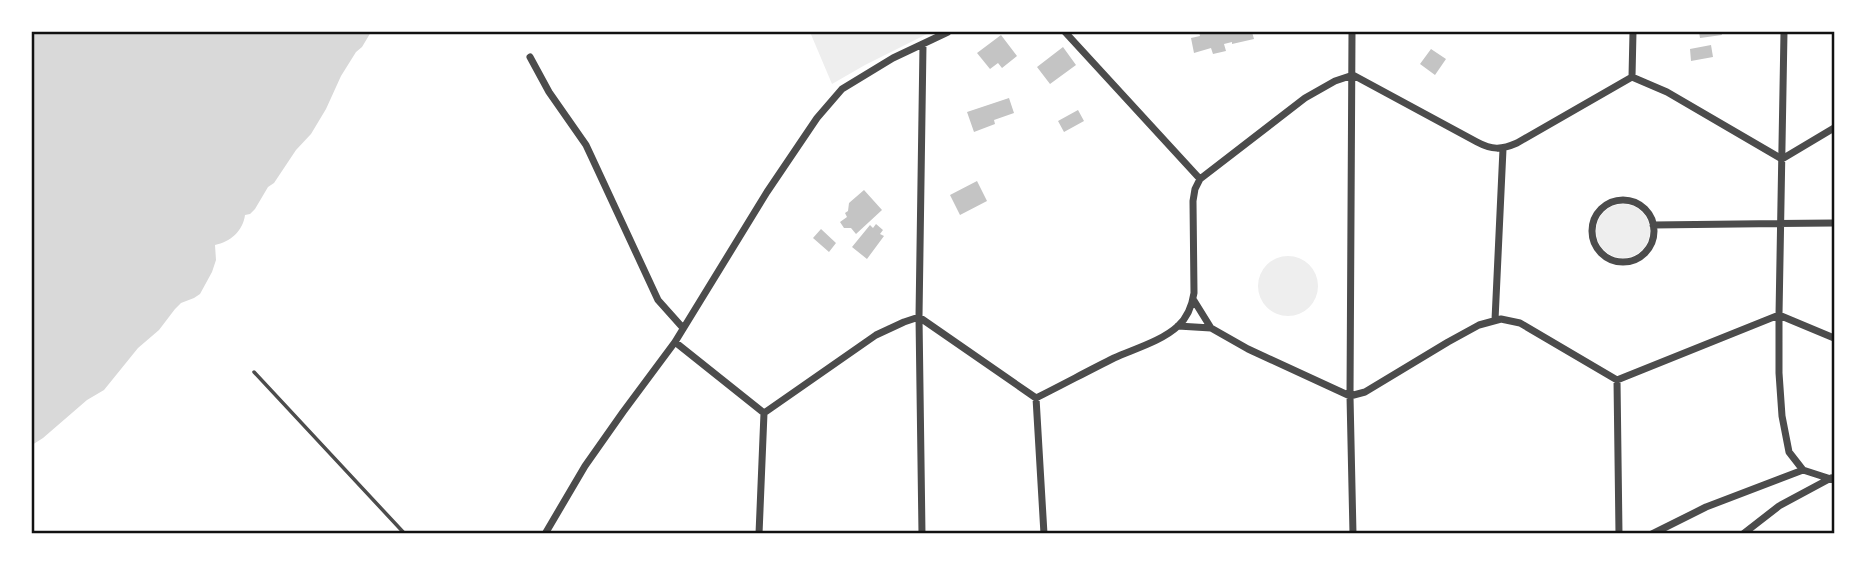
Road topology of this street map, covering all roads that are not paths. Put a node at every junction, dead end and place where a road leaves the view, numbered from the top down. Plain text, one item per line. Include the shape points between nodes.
1 (948, 32) edge
2 (1065, 32) edge
3 (1352, 32) edge
4 (1633, 32) edge
5 (1784, 32) edge
6 (923, 45) junction
7 (530, 57) dead end
8 (1353, 75) junction
9 (1632, 77) junction
10 (1835, 128) edge
11 (1503, 149) junction
12 (1782, 159) junction
13 (1200, 179) junction
14 (1835, 223) edge
15 (1780, 224) junction
16 (1653, 225) junction
17 (1193, 299) junction
18 (1779, 315) junction
19 (919, 317) junction
20 (1495, 320) junction
21 (1178, 326) junction
22 (683, 328) junction
23 (1211, 328) junction
24 (1835, 338) edge
25 (675, 342) junction
26 (254, 372) dead end
27 (1617, 380) junction
28 (1350, 396) junction
29 (1036, 398) junction
30 (764, 413) junction
31 (1803, 470) junction
32 (1833, 478) edge
33 (405, 534) edge
34 (545, 534) edge
35 (759, 534) edge
36 (922, 534) edge
37 (1044, 534) edge
38 (1353, 534) edge
39 (1619, 534) edge
40 (1652, 534) edge
41 (1743, 534) edge

1 - 6 street
2 - 13 street
3 - 8 street
4 - 9 street
5 - 12 street
6 - 19 street
6 - 22 street via 842,89 817,118
7 - 22 street via 590,152 658,300
8 - 11 street via 1491,149
8 - 13 street via 1305,98
8 - 28 street
9 - 11 street
9 - 12 street via 1667,92
10 - 12 street
11 - 20 street
12 - 15 street
13 - 17 street via 1193,201
14 - 15 street
15 - 16 street
15 - 18 street
16 - 16 street via 1649,248 1632,261 1610,260 1592,238 1600,210 1619,200 1639,205
17 - 21 street
17 - 23 street
18 - 24 street
18 - 27 street
18 - 31 street via 1784,428 1789,452
19 - 29 street
19 - 30 street via 876,335
19 - 36 street
20 - 27 street via 1520,323
20 - 28 street
21 - 23 street
21 - 29 street
22 - 25 street
23 - 28 street
25 - 30 street
25 - 34 street via 600,444
26 - 33 lane
27 - 39 street
28 - 38 street
29 - 37 street
30 - 35 street
31 - 32 street
31 - 40 street via 1706,507
32 - 41 street via 1779,506

